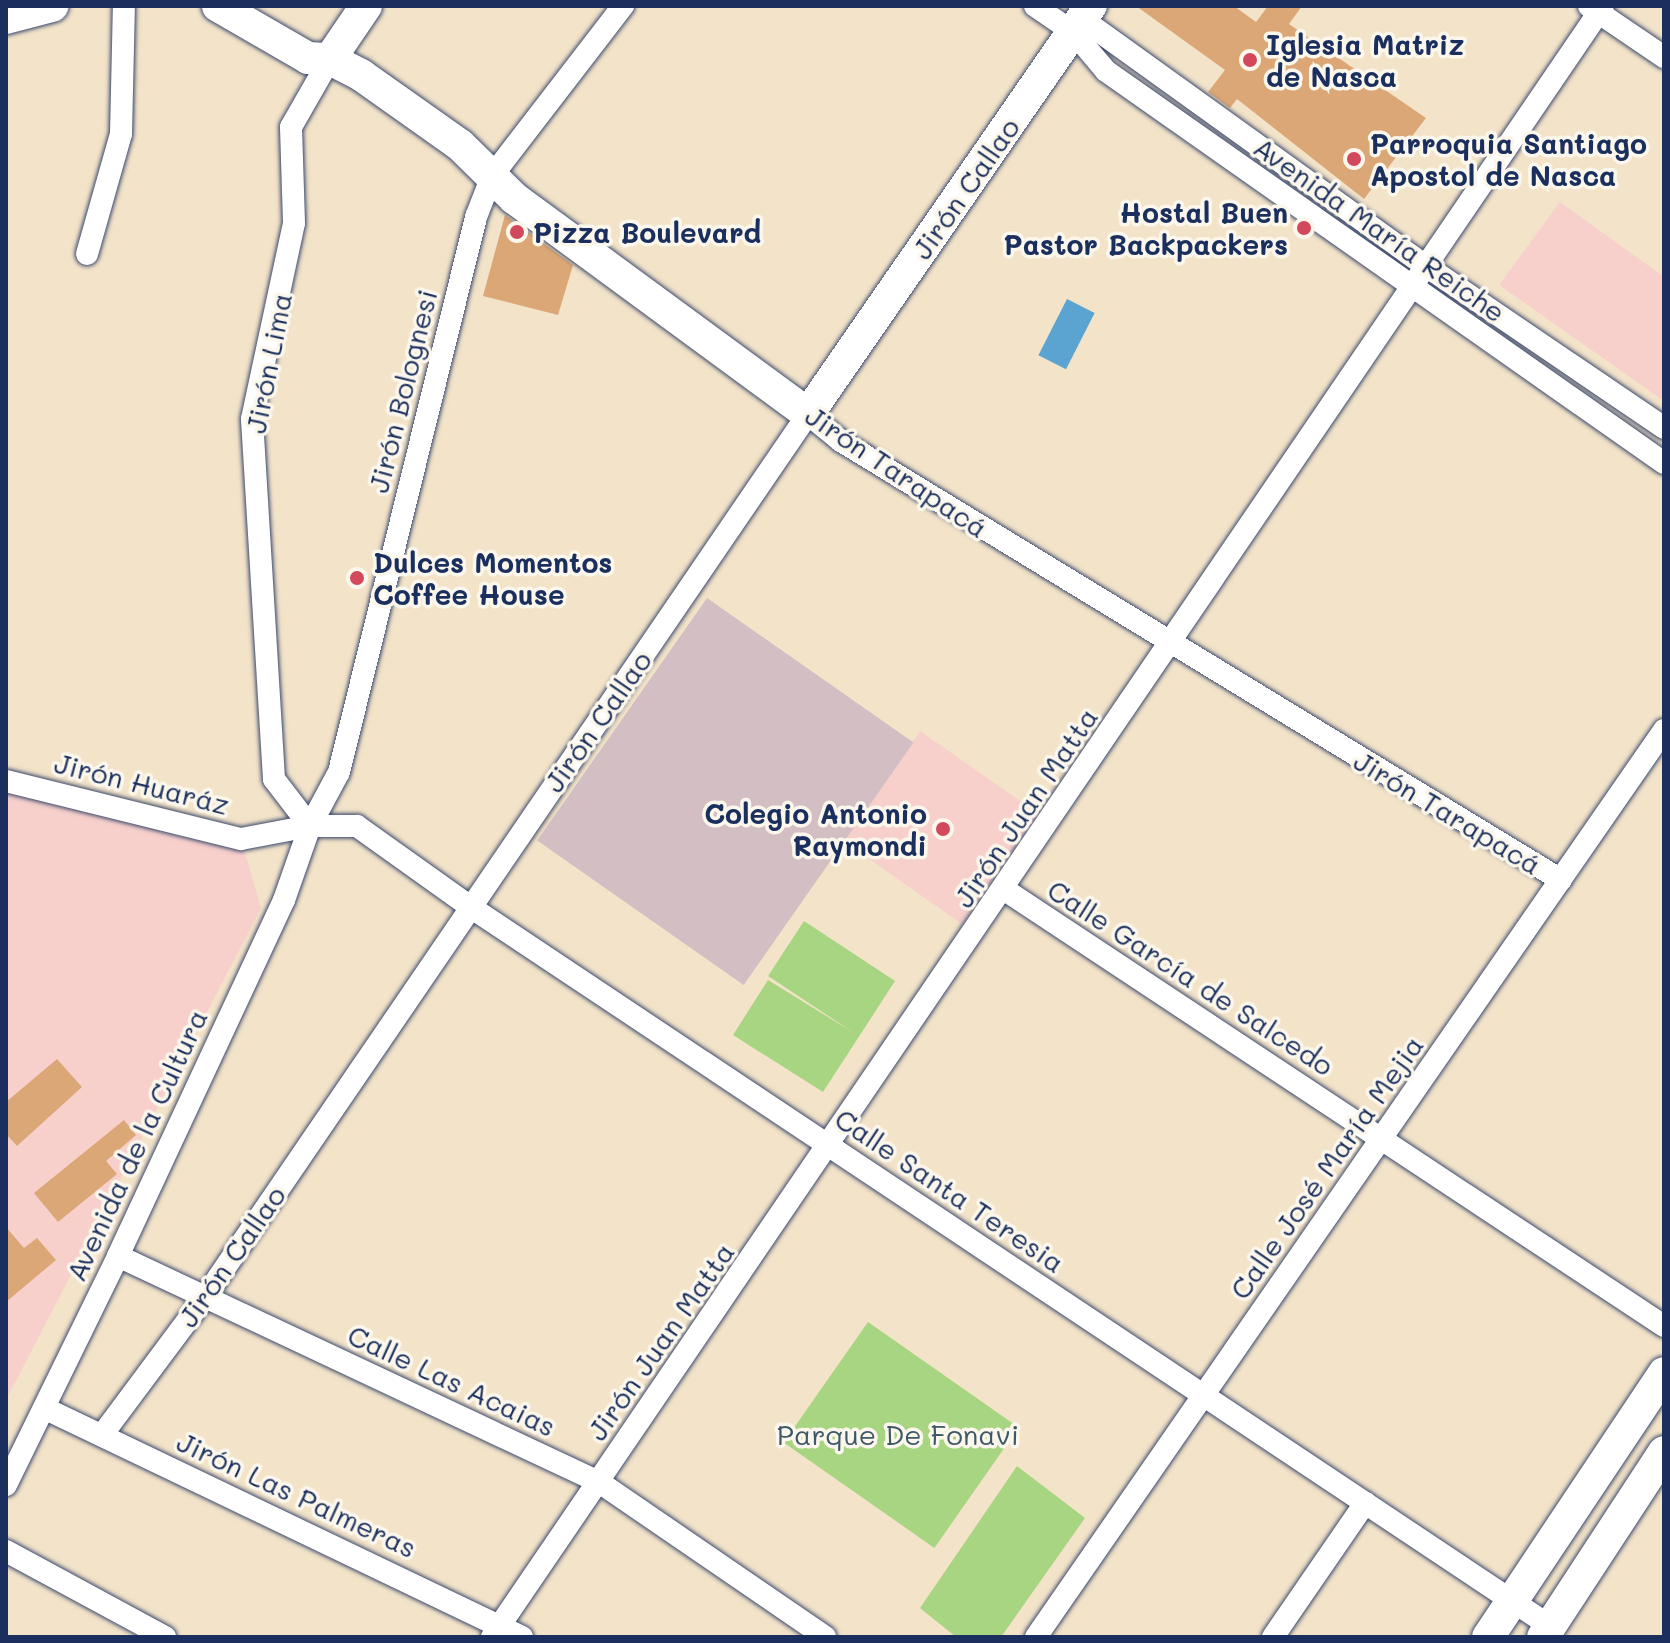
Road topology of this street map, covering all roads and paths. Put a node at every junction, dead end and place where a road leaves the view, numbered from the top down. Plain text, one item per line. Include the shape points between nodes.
1 (52, 6) edge
2 (124, 6) edge
3 (218, 6) edge
4 (366, 6) edge
5 (623, 6) edge
6 (1035, 6) edge
7 (1597, 8) edge
8 (6, 18) edge
9 (1082, 19) edge
10 (1664, 57) edge
11 (330, 59) junction
12 (492, 176) junction
13 (87, 254) dead end
14 (1426, 266) junction
15 (1410, 289) junction
16 (808, 414) junction
17 (1664, 428) edge
18 (1664, 463) edge
19 (1172, 645) junction
20 (1664, 730) edge
21 (6, 781) edge
22 (310, 826) junction
23 (1561, 880) junction
24 (1005, 890) junction
25 (469, 906) junction
26 (1383, 1139) junction
27 (831, 1145) junction
28 (118, 1256) junction
29 (205, 1297) junction
30 (1664, 1326) edge
31 (1664, 1373) edge
32 (1203, 1396) junction
33 (44, 1408) junction
34 (102, 1435) junction
35 (1664, 1452) edge
36 (599, 1482) junction
37 (6, 1485) edge
38 (1365, 1503) junction
39 (6, 1551) edge
40 (1512, 1601) junction
41 (496, 1630) edge
42 (1546, 1632) edge
43 (165, 1637) edge
44 (522, 1637) edge
45 (825, 1637) edge
46 (1036, 1637) edge
47 (1273, 1637) edge
48 (1488, 1637) edge

1 - 8 street
2 - 13 street via 121,134
3 - 11 street, Jirón Tarapacá via 308,58
4 - 11 street, Jirón Lima
5 - 12 street, Jirón Bolognesi
6 - 9 street
7 - 10 street
7 - 14 street, Jirón Juan Matta
9 - 14 street, Avenida María Reiche
9 - 15 street, Avenida María Reiche via 1106,71
9 - 16 street, Jirón Callao
11 - 12 street, Jirón Tarapacá via 460,145
11 - 22 street, Jirón Lima via 291,127 294,223 252,419 274,779
12 - 16 street, Jirón Tarapacá via 514,198 773,383
12 - 22 street, Jirón Bolognesi via 476,217 339,772
14 - 15 street, Jirón Juan Matta
14 - 17 street, Avenida María Reiche
15 - 18 street, Avenida María Reiche
15 - 19 street, Jirón Juan Matta
16 - 19 street, Jirón Tarapacá via 841,441
16 - 25 street, Jirón Callao
19 - 23 street, Jirón Tarapacá
19 - 24 street, Jirón Juan Matta
20 - 23 street, Calle José María Mejia
21 - 22 street, Jirón Huaráz via 241,839
22 - 25 street, Calle Santa Teresia via 357,826
22 - 28 street, Avenida de la Cultura via 284,900
23 - 26 street, Calle José María Mejia
24 - 26 street, Calle García de Salcedo
24 - 27 street, Jirón Juan Matta
25 - 27 street, Calle Santa Teresia
25 - 29 street, Jirón Callao
26 - 30 street, Calle García de Salcedo
26 - 32 street, Calle José María Mejia
27 - 32 street, Calle Santa Teresia
27 - 36 street, Jirón Juan Matta
28 - 29 street, Calle Las Acaias
28 - 33 street, Avenida de la Cultura
29 - 34 street, Jirón Callao
29 - 36 street, Calle Las Acaias
31 - 40 street
32 - 38 street, Calle Santa Teresia
32 - 46 street, Calle José María Mejia
33 - 34 street, Jirón Las Palmeras
33 - 37 street, Avenida de la Cultura
34 - 41 street, Jirón Las Palmeras
35 - 42 street
36 - 41 street, Jirón Juan Matta
36 - 45 street, Calle Las Acaias
38 - 40 street, Calle Santa Teresia
38 - 47 street
39 - 43 street
40 - 42 street, Calle Santa Teresia
40 - 48 street
41 - 44 street, Jirón Las Palmeras

